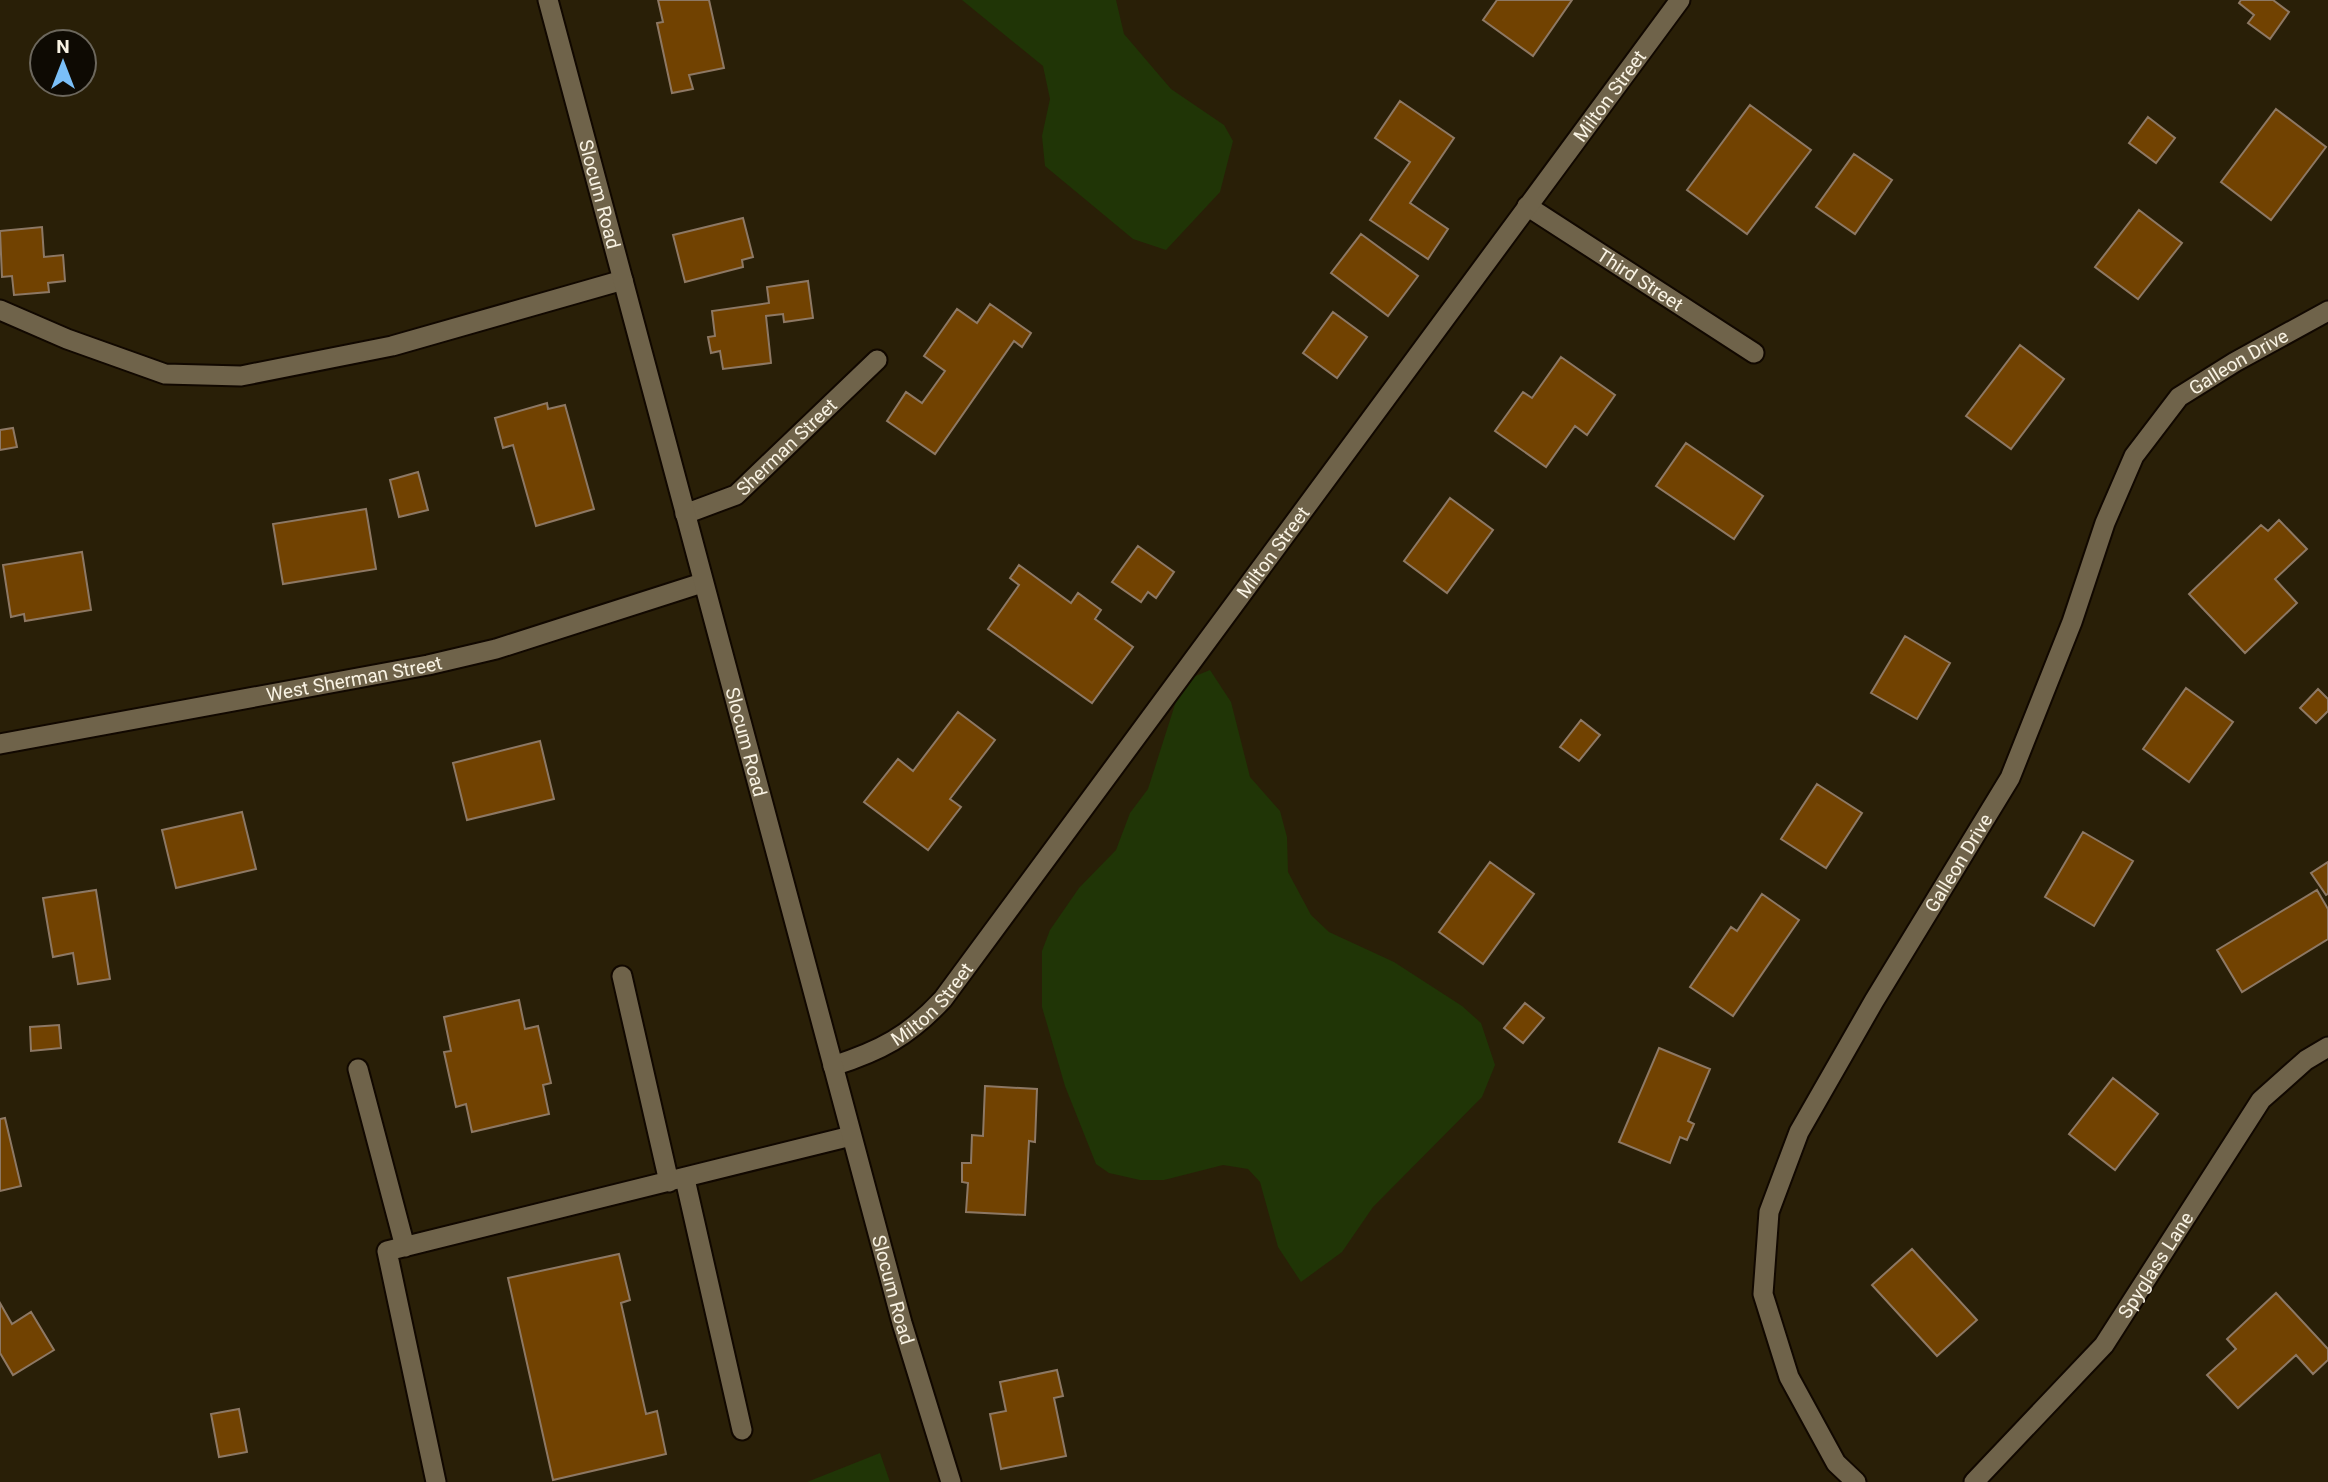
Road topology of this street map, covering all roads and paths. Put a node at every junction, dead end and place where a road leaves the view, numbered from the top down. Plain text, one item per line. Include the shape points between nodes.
1 (548, 0) edge
2 (1680, 0) edge
3 (1527, 206) junction
4 (623, 280) junction
5 (0, 310) edge
6 (2328, 311) edge
7 (1754, 353) dead end
8 (877, 360) dead end
9 (685, 514) junction
10 (702, 583) junction
11 (0, 744) edge
12 (622, 976) dead end
13 (2328, 1047) edge
14 (833, 1066) junction
15 (359, 1069) dead end
16 (851, 1136) junction
17 (677, 1180) junction
18 (405, 1247) junction
19 (741, 1430) dead end
20 (436, 1482) edge
21 (950, 1482) edge
22 (1856, 1482) edge
23 (1974, 1482) edge

1 - 4 street, Slocum Road
2 - 3 street, Milton Street
3 - 7 street, Third Street
3 - 14 street, Milton Street via 943,999 900,1038 878,1051
4 - 5 street via 392,346 241,376 165,374
4 - 9 street, Slocum Road
6 - 22 street, Galleon Drive via 2179,397 2134,456 2010,778 1799,1132 1769,1212 1763,1294 1789,1377 1836,1463
8 - 9 street, Sherman Street via 736,495
9 - 10 street, Slocum Road
10 - 11 street, West Sherman Street via 496,649 428,665
10 - 14 street, Slocum Road
12 - 17 street
13 - 23 street, Spyglass Lane via 2261,1100 2104,1345
14 - 16 street, Slocum Road
15 - 18 street
16 - 17 street
16 - 21 street, Slocum Road
17 - 18 street
17 - 19 street
18 - 20 street via 387,1251

